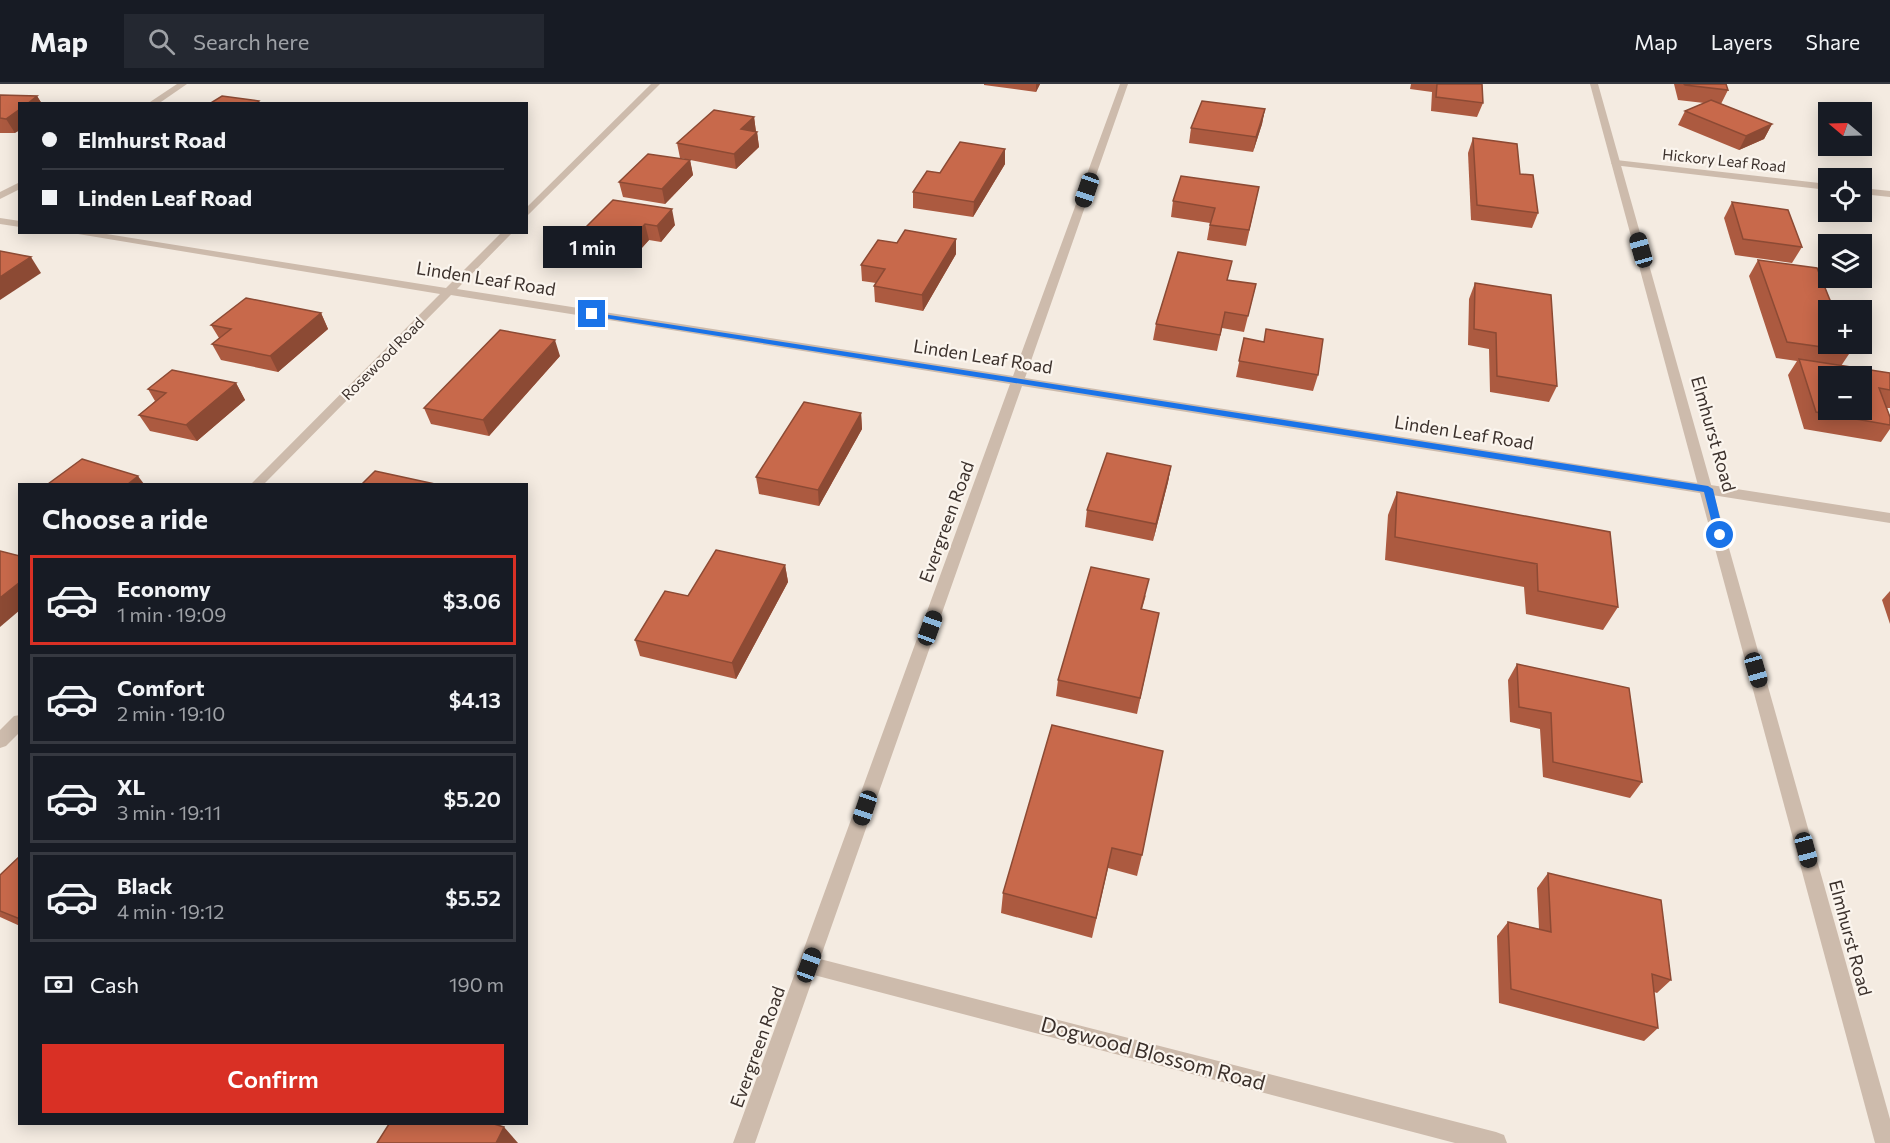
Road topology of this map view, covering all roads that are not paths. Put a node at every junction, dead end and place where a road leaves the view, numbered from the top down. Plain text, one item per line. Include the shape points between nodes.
1 (183, 84) edge
2 (656, 84) edge
3 (1124, 84) edge
4 (1594, 84) edge
5 (154, 102) edge
6 (1616, 163) junction
7 (18, 185) edge
8 (1818, 187) edge
9 (1872, 192) edge
10 (1890, 195) edge
11 (0, 196) edge
12 (528, 212) edge
13 (0, 221) edge
14 (18, 224) edge
15 (84, 234) edge
16 (506, 234) edge
17 (450, 291) junction
18 (1018, 381) junction
19 (258, 483) edge
20 (1708, 489) junction
21 (1890, 518) edge
22 (18, 724) edge
23 (0, 741) edge
24 (809, 965) junction
25 (744, 1143) edge
26 (1496, 1143) edge
27 (1886, 1143) edge

1 - 5 street
2 - 12 street
3 - 18 street, Evergreen Road
4 - 6 street, Elmhurst Road
6 - 8 street, Hickory Leaf Road
6 - 20 street, Elmhurst Road
7 - 11 street
9 - 10 street
13 - 14 street
15 - 17 street, Linden Leaf Road
16 - 17 street, Rosewood Road
17 - 18 street, Linden Leaf Road
17 - 19 street, Rosewood Road
18 - 20 street, Linden Leaf Road
18 - 24 street, Evergreen Road
20 - 21 street, Linden Leaf Road
20 - 27 street, Elmhurst Road
22 - 23 street
24 - 25 street, Evergreen Road
24 - 26 street, Dogwood Blossom Road

